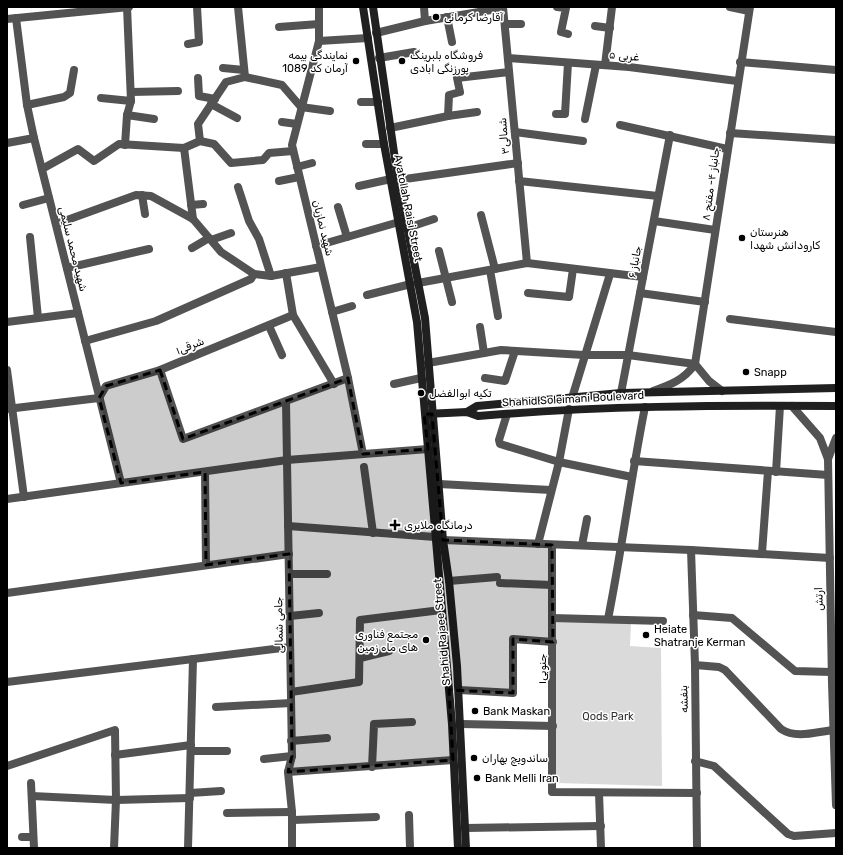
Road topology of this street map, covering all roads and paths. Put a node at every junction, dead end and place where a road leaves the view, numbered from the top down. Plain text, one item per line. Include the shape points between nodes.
1 (123, 7) edge
2 (128, 7) edge
3 (197, 7) edge
4 (238, 7) edge
5 (320, 7) edge
6 (363, 7) edge
7 (372, 7) edge
8 (424, 7) edge
9 (503, 7) edge
10 (557, 7) edge
11 (612, 7) edge
12 (730, 7) edge
13 (89, 9) edge
14 (750, 9) edge
15 (51, 11) edge
16 (447, 17) junction
17 (16, 18) junction
18 (7, 19) edge
19 (425, 21) junction
20 (319, 24) junction
21 (505, 24) junction
22 (521, 24) dead end
23 (595, 26) dead end
24 (279, 27) dead end
25 (610, 28) junction
26 (376, 33) junction
27 (568, 34) dead end
28 (368, 38) junction
29 (319, 41) junction
30 (452, 42) dead end
31 (188, 44) dead end
32 (414, 52) dead end
33 (379, 58) junction
34 (508, 58) junction
35 (568, 62) junction
36 (740, 62) junction
37 (596, 65) junction
38 (605, 65) junction
39 (223, 68) dead end
40 (74, 70) dead end
41 (836, 70) edge
42 (509, 72) junction
43 (244, 74) junction
44 (198, 78) dead end
45 (738, 81) junction
46 (178, 91) dead end
47 (131, 92) junction
48 (101, 98) dead end
49 (131, 101) junction
50 (213, 101) junction
51 (361, 102) dead end
52 (378, 102) junction
53 (27, 105) junction
54 (301, 107) junction
55 (330, 111) dead end
56 (477, 112) dead end
57 (556, 114) dead end
58 (127, 115) junction
59 (448, 116) junction
60 (237, 118) dead end
61 (154, 119) dead end
62 (585, 119) dead end
63 (282, 122) dead end
64 (297, 124) junction
65 (620, 125) dead end
66 (390, 128) junction
67 (515, 132) junction
68 (730, 133) junction
69 (670, 135) junction
70 (34, 138) junction
71 (836, 140) edge
72 (200, 141) junction
73 (583, 141) dead end
74 (7, 143) edge
75 (366, 144) dead end
76 (384, 144) junction
77 (125, 145) junction
78 (184, 148) junction
79 (727, 149) junction
80 (293, 151) junction
81 (312, 163) dead end
82 (518, 163) junction
83 (297, 167) junction
84 (42, 169) junction
85 (299, 177) junction
86 (395, 179) junction
87 (279, 181) dead end
88 (520, 181) junction
89 (359, 186) dead end
90 (238, 187) dead end
91 (142, 195) junction
92 (658, 196) junction
93 (49, 198) junction
94 (203, 204) dead end
95 (23, 205) dead end
96 (191, 205) junction
97 (338, 207) dead end
98 (145, 214) dead end
99 (482, 215) dead end
100 (193, 219) junction
101 (434, 219) dead end
102 (654, 221) junction
103 (400, 222) junction
104 (56, 224) junction
105 (407, 228) junction
106 (715, 230) junction
107 (231, 233) dead end
108 (30, 237) dead end
109 (347, 237) junction
110 (210, 239) junction
111 (316, 246) junction
112 (192, 248) dead end
113 (149, 249) dead end
114 (439, 251) dead end
115 (527, 263) junction
116 (321, 267) junction
117 (67, 268) junction
118 (573, 269) junction
119 (492, 270) junction
120 (286, 273) junction
121 (254, 274) junction
122 (610, 274) junction
123 (271, 276) junction
124 (446, 278) junction
125 (643, 278) junction
126 (414, 284) junction
127 (528, 293) dead end
128 (640, 293) junction
129 (367, 295) dead end
130 (452, 302) dead end
131 (704, 302) junction
132 (352, 306) dead end
133 (332, 312) junction
134 (78, 313) junction
135 (293, 315) junction
136 (498, 316) dead end
137 (38, 318) junction
138 (730, 319) dead end
139 (7, 322) edge
140 (269, 326) junction
141 (480, 327) dead end
142 (836, 332) edge
143 (85, 341) junction
144 (515, 351) junction
145 (484, 353) junction
146 (282, 355) dead end
147 (584, 355) junction
148 (628, 355) junction
149 (428, 363) junction
150 (695, 364) junction
151 (7, 370) edge
152 (160, 370) junction
153 (348, 378) junction
154 (421, 378) junction
155 (485, 378) dead end
156 (8, 384) edge
157 (334, 384) junction
158 (394, 384) dead end
159 (836, 388) edge
160 (722, 391) junction
161 (650, 392) junction
162 (620, 393) junction
163 (99, 398) junction
164 (572, 398) junction
165 (286, 402) junction
166 (645, 406) junction
167 (780, 406) junction
168 (792, 406) junction
169 (836, 406) edge
170 (10, 409) edge
171 (569, 409) junction
172 (467, 412) junction
173 (428, 414) junction
174 (507, 414) junction
175 (836, 438) edge
176 (428, 449) junction
177 (363, 454) junction
178 (828, 459) junction
179 (287, 460) junction
180 (634, 461) junction
181 (558, 462) junction
182 (364, 468) dead end
183 (772, 471) junction
184 (206, 472) junction
185 (828, 475) junction
186 (632, 477) junction
187 (121, 483) junction
188 (440, 484) junction
189 (551, 490) junction
190 (24, 497) junction
191 (7, 499) edge
192 (832, 510) edge
193 (587, 519) dead end
194 (288, 526) junction
195 (373, 533) junction
196 (439, 539) junction
197 (538, 544) junction
198 (552, 545) junction
199 (582, 545) junction
200 (622, 547) junction
201 (691, 550) junction
202 (762, 553) junction
203 (289, 554) junction
204 (830, 558) junction
205 (206, 565) junction
206 (833, 571) edge
207 (289, 574) junction
208 (327, 574) dead end
209 (449, 581) junction
210 (552, 585) junction
211 (7, 593) edge
212 (442, 610) junction
213 (319, 613) dead end
214 (693, 615) junction
215 (290, 616) junction
216 (552, 618) junction
217 (608, 619) junction
218 (663, 621) dead end
219 (553, 642) junction
220 (290, 647) junction
221 (389, 651) dead end
222 (360, 658) junction
223 (193, 659) junction
224 (695, 665) junction
225 (447, 666) junction
226 (457, 666) junction
227 (831, 672) junction
228 (7, 682) edge
229 (459, 690) junction
230 (291, 692) junction
231 (834, 695) edge
232 (291, 703) junction
233 (216, 707) dead end
234 (412, 722) dead end
235 (461, 724) junction
236 (553, 726) junction
237 (833, 730) junction
238 (327, 738) dead end
239 (291, 741) junction
240 (191, 748) junction
241 (227, 751) dead end
242 (115, 755) junction
243 (292, 756) junction
244 (264, 759) dead end
245 (453, 760) junction
246 (696, 760) junction
247 (7, 766) edge
248 (372, 767) junction
249 (288, 772) junction
250 (31, 783) dead end
251 (221, 791) dead end
252 (599, 793) junction
253 (697, 793) junction
254 (836, 794) edge
255 (32, 796) junction
256 (190, 796) junction
257 (116, 800) junction
258 (836, 805) edge
259 (228, 813) dead end
260 (409, 815) dead end
261 (292, 816) junction
262 (376, 817) dead end
263 (601, 826) junction
264 (466, 828) junction
265 (836, 833) edge
266 (22, 837) dead end
267 (33, 838) junction
268 (34, 848) edge
269 (114, 848) edge
270 (188, 848) edge
271 (292, 848) edge
272 (410, 848) edge
273 (458, 848) edge
274 (466, 848) edge
275 (601, 848) edge
276 (697, 848) edge

1 - 2 street
1 - 13 street
2 - 47 street
3 - 31 street via 199,42
4 - 43 street
5 - 20 street, شهید نمازیان
6 - 28 main road, Ayatollah Raisi Street
7 - 26 main road, Ayatollah Raisi Street
8 - 19 street
9 - 16 street
9 - 21 street, شمالی۳
10 - 27 street via 566,8 561,32
11 - 25 street
12 - 14 street
13 - 15 street
14 - 36 street, جانباز ۴- مفتح ۸
15 - 17 street
16 - 19 street
16 - 30 street
17 - 18 street
17 - 53 street, شهید محمد سلیمی
19 - 26 street
20 - 24 street
20 - 29 street, شهید نمازیان
21 - 22 street
21 - 34 street, شمالی۳
23 - 25 street
25 - 38 street
26 - 33 main road, Ayatollah Raisi Street
28 - 29 street
28 - 52 main road, Ayatollah Raisi Street
29 - 54 street, شهید نمازیان
32 - 33 street
33 - 66 main road, Ayatollah Raisi Street
34 - 35 street, غربی ۵
34 - 42 street, شمالی۳
35 - 37 street, غربی ۵
35 - 57 street via 565,114
36 - 41 street
36 - 45 street, جانباز ۴- مفتح ۸
37 - 38 street, غربی ۵
37 - 62 street
38 - 45 street, غربی ۵
39 - 43 street
40 - 53 street via 70,93 64,97
42 - 59 street via 457,78 460,92 449,95
42 - 67 street, شمالی۳
43 - 50 street via 226,82
43 - 54 street via 282,85
44 - 50 street via 199,96
45 - 68 street, جانباز ۴- مفتح ۸
46 - 47 street
47 - 49 street
48 - 49 street
49 - 58 street
50 - 60 street
50 - 72 street via 198,124
51 - 52 street
52 - 76 main road, Ayatollah Raisi Street
53 - 70 street, شهید محمد سلیمی
54 - 55 street
54 - 64 street, شهید نمازیان
56 - 59 street
58 - 61 street
58 - 77 street
59 - 66 street
63 - 64 street
64 - 80 street, شهید نمازیان
65 - 69 street
66 - 86 main road, Ayatollah Raisi Street
67 - 73 street
67 - 82 street, شمالی۳
68 - 71 street
68 - 79 street, جانباز ۴- مفتح ۸
69 - 79 street
69 - 92 street, جانباز ۶
70 - 74 street
70 - 84 street, شهید محمد سلیمی
72 - 78 street
72 - 80 street via 214,144 231,163 263,160 269,153
75 - 76 street
76 - 86 main road, Ayatollah Raisi Street
77 - 78 street
77 - 84 street via 119,144 94,161 78,149
78 - 96 street
79 - 106 street, جانباز ۴- مفتح ۸
80 - 83 street, شهید نمازیان
81 - 83 street
82 - 86 street
82 - 88 street, شمالی۳
83 - 85 street, شهید نمازیان
84 - 93 street, شهید محمد سلیمی
85 - 87 street
85 - 111 street, شهید نمازیان
86 - 89 street
86 - 103 main road, Ayatollah Raisi Street
86 - 105 main road, Ayatollah Raisi Street
88 - 92 street
88 - 115 street, شمالی۳
90 - 123 street
91 - 98 street
91 - 100 street via 151,196
91 - 104 street
92 - 102 street, جانباز ۶
93 - 95 street
93 - 104 street, شهید محمد سلیمی
94 - 96 street
96 - 100 street
97 - 109 street
99 - 119 street
100 - 110 street
101 - 105 street
102 - 106 street
102 - 125 street, جانباز ۶
103 - 109 street
103 - 126 main road, Ayatollah Raisi Street
104 - 117 street, شهید محمد سلیمی
105 - 126 main road, Ayatollah Raisi Street
106 - 131 street, جانباز ۴- مفتح ۸
107 - 110 street
108 - 137 street
109 - 111 street
110 - 112 street
110 - 121 street via 221,252
111 - 116 street, شهید نمازیان
113 - 117 street
114 - 124 street
115 - 118 street
115 - 119 street
116 - 120 street
116 - 133 street, شهید نمازیان
117 - 134 street, شهید محمد سلیمی
118 - 122 street
118 - 127 street via 569,297
119 - 124 street
119 - 136 street
120 - 123 street
120 - 135 street
121 - 123 street
121 - 143 street via 251,279 156,321
122 - 125 street
122 - 147 street
124 - 126 street
124 - 130 street
125 - 128 street, جانباز ۶
126 - 129 street
126 - 149 main road, Ayatollah Raisi Street via 425,318
126 - 154 main road, Ayatollah Raisi Street
128 - 131 street
128 - 148 street, جانباز ۶
131 - 150 street, جانباز ۴- مفتح ۸
132 - 133 street
133 - 153 street, شهید نمازیان
134 - 137 street
134 - 143 street, شهید محمد سلیمی
135 - 140 street, شرقی۱
135 - 157 street
137 - 139 street
138 - 142 street
140 - 146 street
140 - 152 street, شرقی۱
141 - 145 street
143 - 163 street, شهید محمد سلیمی
144 - 145 street
144 - 147 street
144 - 155 street via 505,381
145 - 149 street
147 - 148 street
147 - 164 street
148 - 150 street
148 - 162 street, جانباز ۶
149 - 173 main road, Ayatollah Raisi Street
150 - 160 street via 709,381
150 - 161 street via 680,380
151 - 156 street
152 - 163 street, شرقی۱ via 106,386
152 - 165 street via 183,439
153 - 157 street
153 - 177 street, شهید نمازیان
154 - 158 street
154 - 173 main road, Ayatollah Raisi Street
156 - 170 street
157 - 165 street
159 - 160 main road, Shahid Soleimani Boulevard
160 - 161 main road, Shahid Soleimani Boulevard
161 - 162 main road, Shahid Soleimani Boulevard
162 - 164 main road, Shahid Soleimani Boulevard
163 - 170 street
163 - 187 street, شهید محمد سلیمی
164 - 172 main road, Shahid Soleimani Boulevard via 477,406
165 - 179 street, جامی شمالی
166 - 167 main road, Shahid Soleimani Boulevard
166 - 171 main road, Shahid Soleimani Boulevard
166 - 180 street
167 - 168 main road, Shahid Soleimani Boulevard
167 - 183 street
168 - 169 main road, Shahid Soleimani Boulevard
168 - 178 street, ارتش via 820,438
170 - 190 street
171 - 174 main road, Shahid Soleimani Boulevard
171 - 181 street
172 - 173 main road
172 - 174 main road, Shahid Soleimani Boulevard via 478,416
173 - 176 main road, Shahid Rajaee Street
173 - 188 main road, Shahid Rajaee Street
174 - 181 street via 498,443
175 - 178 street
176 - 177 street
176 - 196 main road, Shahid Rajaee Street
177 - 179 street
178 - 185 street, ارتش
179 - 184 street
179 - 194 street, جامی شمالی
180 - 183 street
180 - 186 street
181 - 186 street
181 - 189 street
182 - 195 street
183 - 185 street
183 - 202 street
184 - 187 street
184 - 205 street
185 - 192 street, ارتش
186 - 200 street
187 - 190 street
188 - 189 street
188 - 196 main road, Shahid Rajaee Street
189 - 197 street
190 - 191 street
192 - 204 street, ارتش
193 - 199 street
194 - 195 street
194 - 203 street, جامی شمالی
195 - 196 street
196 - 197 street
196 - 209 main road, Shahid Rajaee Street
196 - 212 main road, Shahid Rajaee Street
197 - 198 street
198 - 199 street
198 - 210 street, جنوبی۱
199 - 200 street
200 - 201 street
200 - 217 street
201 - 202 street
201 - 214 street, بنفشه
202 - 204 street
203 - 205 street
203 - 207 street, جامی شمالی
204 - 206 street, ارتش
205 - 211 street
206 - 227 street, ارتش
207 - 208 street
207 - 215 street, جامی شمالی
209 - 210 street via 498,580
209 - 226 main road, Shahid Rajaee Street
210 - 216 street, جنوبی۱
212 - 222 street via 360,620
212 - 225 main road, Shahid Rajaee Street
213 - 215 street
214 - 224 street, بنفشه
214 - 227 street via 732,618 796,671
215 - 220 street, جامی شمالی
216 - 217 street
216 - 219 street, جنوبی۱
217 - 218 street
219 - 229 street via 513,639 513,693
219 - 236 street, جنوبی۱
220 - 223 street
220 - 230 street, جامی شمالی
221 - 222 street
222 - 230 street via 359,682
223 - 228 street
223 - 240 street
224 - 237 street via 725,670 788,734
224 - 246 street, بنفشه
225 - 226 main road
225 - 245 main road, Shahid Rajaee Street
226 - 229 main road, Shahid Rajaee Street
227 - 231 street, ارتش
229 - 235 main road, Shahid Rajaee Street
230 - 232 street, جامی شمالی
231 - 237 street, ارتش
232 - 233 street
232 - 239 street, جامی شمالی
234 - 248 street via 374,724
235 - 236 street
235 - 264 main road, Shahid Rajaee Street
236 - 252 street, جنوبی۱ via 552,792
237 - 254 street, ارتش
238 - 239 street
239 - 243 street, جامی شمالی
240 - 241 street
240 - 242 street
240 - 256 street
242 - 247 street via 115,730
242 - 257 street
243 - 244 street
243 - 249 street, جامی شمالی
245 - 248 street
245 - 273 main road, Shahid Rajaee Street
246 - 253 street, بنفشه
246 - 265 street via 714,766 788,834 794,836
248 - 249 street
249 - 261 street, جامی شمالی
250 - 255 street
251 - 256 street
252 - 253 street
252 - 263 street
253 - 276 street, بنفشه
254 - 258 street, ارتش
255 - 257 street
255 - 267 street
256 - 257 street
256 - 270 street
257 - 269 street
259 - 261 street
260 - 272 street
261 - 262 street
261 - 271 street, جامی شمالی
263 - 264 street
263 - 275 street
264 - 274 main road, Shahid Rajaee Street
266 - 267 street
267 - 268 street

